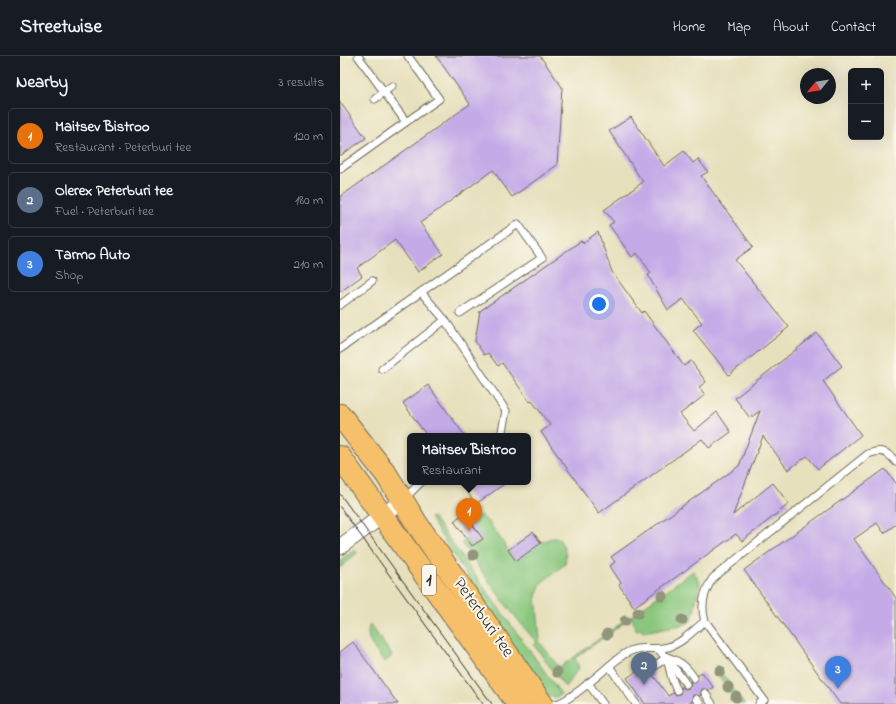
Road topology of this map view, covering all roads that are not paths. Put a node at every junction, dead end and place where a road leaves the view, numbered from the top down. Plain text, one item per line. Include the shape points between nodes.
1 (358, 56) edge
2 (408, 56) edge
3 (392, 86) dead end
4 (384, 92) junction
5 (375, 99) dead end
6 (406, 122) junction
7 (340, 169) edge
8 (372, 281) dead end
9 (421, 292) junction
10 (340, 305) edge
11 (460, 313) dead end
12 (445, 320) junction
13 (340, 349) edge
14 (382, 369) dead end
15 (340, 415) edge
16 (502, 433) edge
17 (340, 457) edge
18 (896, 462) edge
19 (418, 485) edge
20 (402, 501) junction
21 (382, 516) junction
22 (340, 547) edge
23 (705, 621) junction
24 (658, 649) junction
25 (667, 657) junction
26 (609, 666) junction
27 (652, 668) dead end
28 (694, 678) dead end
29 (588, 683) junction
30 (686, 684) dead end
31 (677, 690) dead end
32 (705, 693) dead end
33 (546, 703) edge
34 (763, 703) edge
35 (518, 704) edge
36 (603, 704) edge
37 (636, 704) edge
38 (712, 704) edge

1 - 4 lane
2 - 6 lane via 439,99
3 - 4 lane
4 - 5 lane
4 - 6 lane
6 - 7 lane
8 - 10 lane
9 - 11 lane via 518,224 542,258
9 - 12 lane
9 - 13 lane
12 - 14 lane
12 - 16 lane via 506,412
15 - 20 highway, Peterburi tee / 1 via 386,474
17 - 21 highway, Peterburi tee / 1
18 - 23 lane via 885,451 877,450 868,454 718,574 704,594
19 - 20 lane
20 - 21 street
20 - 33 highway, Peterburi tee / 1
21 - 22 street
21 - 35 highway, Peterburi tee / 1
23 - 24 lane via 678,643
23 - 34 lane
24 - 25 lane
24 - 26 lane via 651,647 632,650
25 - 27 lane
25 - 28 lane via 678,660
25 - 30 lane
25 - 31 lane via 673,684
26 - 29 lane
26 - 37 lane via 628,685
29 - 33 lane via 562,702
29 - 36 lane
32 - 38 lane

